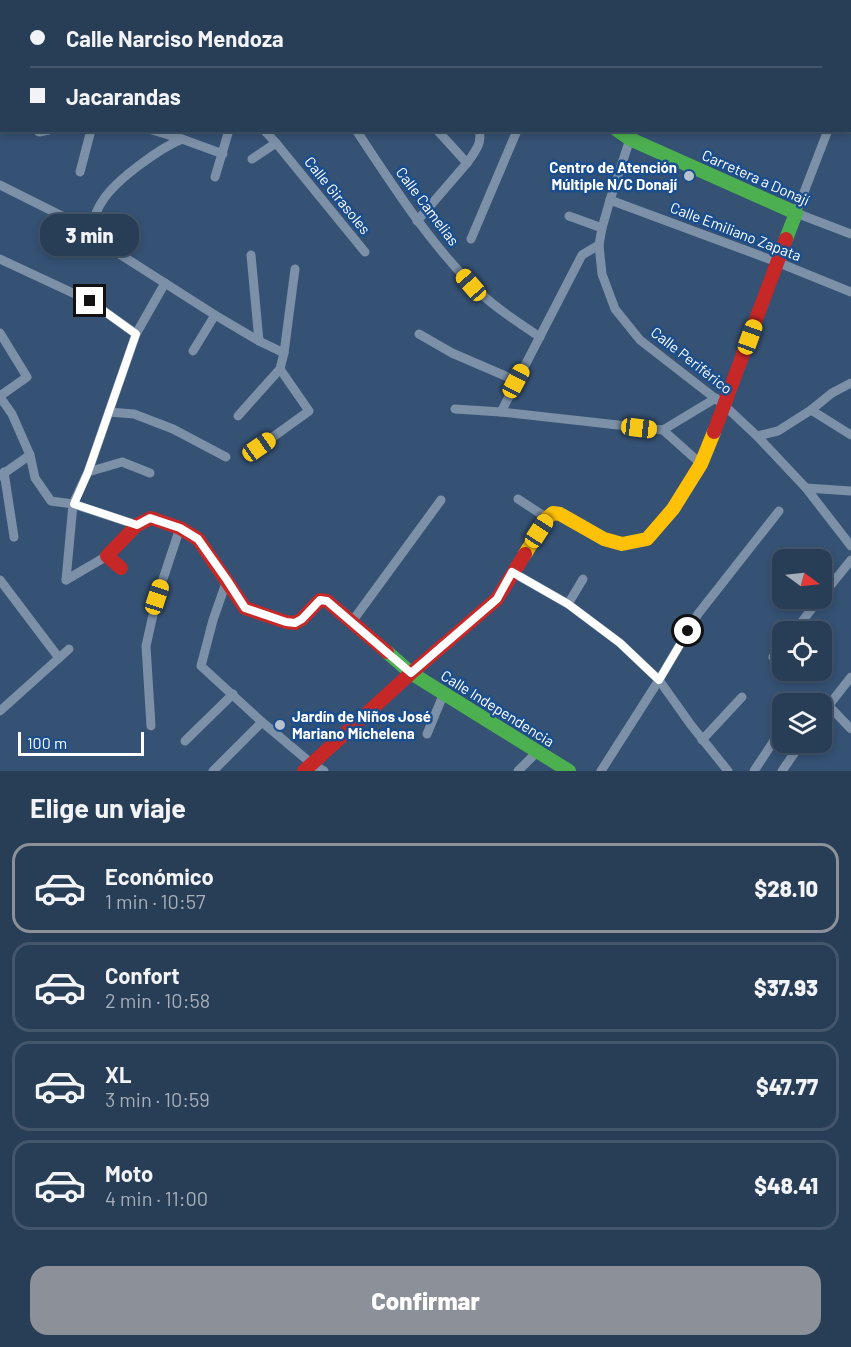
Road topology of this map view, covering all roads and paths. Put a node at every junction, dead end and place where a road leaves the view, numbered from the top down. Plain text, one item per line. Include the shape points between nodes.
1 (90, 132) edge
2 (159, 132) edge
3 (228, 132) edge
4 (266, 132) edge
5 (357, 132) edge
6 (439, 132) edge
7 (480, 132) edge
8 (516, 132) edge
9 (827, 132) edge
10 (632, 135) edge
11 (182, 139) junction
12 (276, 143) junction
13 (223, 154) junction
14 (252, 159) dead end
15 (467, 163) junction
16 (80, 172) dead end
17 (215, 177) dead end
18 (0, 185) edge
19 (610, 200) junction
20 (796, 213) junction
21 (569, 216) dead end
22 (417, 221) junction
23 (602, 228) junction
24 (88, 234) junction
25 (851, 234) edge
26 (471, 239) dead end
27 (599, 245) junction
28 (365, 252) dead end
29 (251, 255) dead end
30 (0, 259) edge
31 (777, 262) junction
32 (295, 268) dead end
33 (165, 284) junction
34 (851, 292) edge
35 (215, 315) junction
36 (0, 333) edge
37 (136, 334) junction
38 (419, 334) dead end
39 (540, 337) junction
40 (260, 341) junction
41 (193, 351) dead end
42 (284, 353) junction
43 (280, 369) junction
44 (516, 381) junction
45 (851, 383) edge
46 (0, 396) edge
47 (721, 402) junction
48 (455, 409) dead end
49 (812, 410) junction
50 (109, 412) junction
51 (501, 412) junction
52 (238, 416) dead end
53 (663, 430) junction
54 (757, 435) junction
55 (851, 435) edge
56 (259, 447) dead end
57 (30, 455) junction
58 (225, 457) dead end
59 (701, 464) junction
60 (88, 472) junction
61 (150, 473) dead end
62 (2, 474) edge
63 (806, 488) junction
64 (851, 491) edge
65 (518, 499) dead end
66 (441, 500) dead end
67 (74, 504) junction
68 (779, 512) dead end
69 (547, 518) junction
70 (137, 525) junction
71 (180, 528) junction
72 (14, 537) dead end
73 (851, 546) edge
74 (107, 556) junction
75 (851, 560) edge
76 (121, 568) dead end
77 (512, 572) junction
78 (583, 579) dead end
79 (0, 580) edge
80 (227, 580) junction
81 (832, 583) edge
82 (568, 604) junction
83 (812, 609) edge
84 (802, 621) edge
85 (351, 622) junction
86 (69, 649) dead end
87 (59, 658) junction
88 (411, 673) junction
89 (851, 677) edge
90 (659, 680) junction
91 (444, 693) junction
92 (233, 694) junction
93 (742, 697) dead end
94 (832, 702) edge
95 (832, 709) edge
96 (0, 711) edge
97 (262, 722) junction
98 (151, 726) dead end
99 (851, 729) edge
100 (427, 734) dead end
101 (702, 740) junction
102 (185, 741) dead end
103 (772, 744) edge
104 (537, 752) junction
105 (794, 753) edge
106 (313, 769) edge
107 (213, 771) edge
108 (518, 771) edge
109 (569, 771) edge
110 (601, 771) edge
111 (728, 771) edge
112 (754, 771) edge
113 (782, 771) edge

1 - 16 street
2 - 11 street
3 - 13 street
4 - 12 street, Calle Girasoles
5 - 22 street, Calle Camelias
6 - 15 street
7 - 15 street via 477,149
8 - 26 street
9 - 20 street
10 - 19 street, Calle Periférico
10 - 20 main road, Carretera a Donají
11 - 13 street
11 - 24 street via 162,149 119,183 104,199
12 - 14 street
12 - 28 street, Calle Girasoles
13 - 17 street
15 - 22 street
18 - 24 street via 64,217
19 - 23 street, Calle Periférico
19 - 31 street, Calle Emiliano Zapata
20 - 25 street, Carretera a Donají
20 - 31 main road
21 - 23 street
22 - 39 street, Calle Camelias via 471,285
23 - 27 street, Calle Periférico
24 - 33 street
27 - 39 street via 582,255
27 - 47 street, Calle Periférico via 602,274 615,309 640,340
29 - 40 street
30 - 37 street via 90,301
31 - 34 street, Calle Emiliano Zapata
31 - 47 main road
32 - 42 street
33 - 35 street
33 - 37 street
35 - 40 street
35 - 41 street
36 - 46 street via 27,376
37 - 50 street
38 - 44 street
39 - 44 street
40 - 42 street
42 - 43 street
43 - 52 street
43 - 56 street via 309,411
44 - 51 street
45 - 49 street
46 - 57 street
47 - 53 street
47 - 54 street, Calle Periférico
47 - 59 main road
48 - 51 street
49 - 54 street via 778,431
49 - 55 street
50 - 58 street via 134,414 174,429
50 - 60 street
51 - 53 street
53 - 59 street
54 - 63 street, Calle Periférico
57 - 62 street
57 - 67 street via 35,478 51,501
59 - 69 main road via 673,509 647,539 622,544 604,539 560,514 553,513
60 - 61 street via 122,462
60 - 67 street
62 - 72 street
63 - 64 street
63 - 73 street, Calle Periférico
65 - 69 street
66 - 85 street
67 - 70 street
67 - 74 street via 66,580
68 - 90 street via 698,614
69 - 77 main road
70 - 71 main road via 150,518
70 - 74 main road
71 - 80 main road via 198,539
71 - 98 street via 146,646
74 - 76 main road
75 - 81 street
77 - 82 street
77 - 88 main road via 497,599
78 - 82 street
79 - 87 street
80 - 85 main road, Calle Independencia via 245,608 286,622 302,619 320,600 327,601
80 - 92 street via 201,666
82 - 90 street via 620,643
83 - 84 street
85 - 88 main road, Calle Independencia
86 - 87 street
87 - 96 street
88 - 91 main road, Calle Independencia
88 - 106 main road
89 - 94 street
90 - 101 street
90 - 110 street
91 - 100 street
91 - 104 main road, Calle Independencia
92 - 97 street
92 - 102 street
93 - 101 street
95 - 99 street
97 - 106 street
97 - 107 street
101 - 111 street
103 - 112 street
104 - 108 street
104 - 109 main road, Calle Independencia
105 - 113 street

